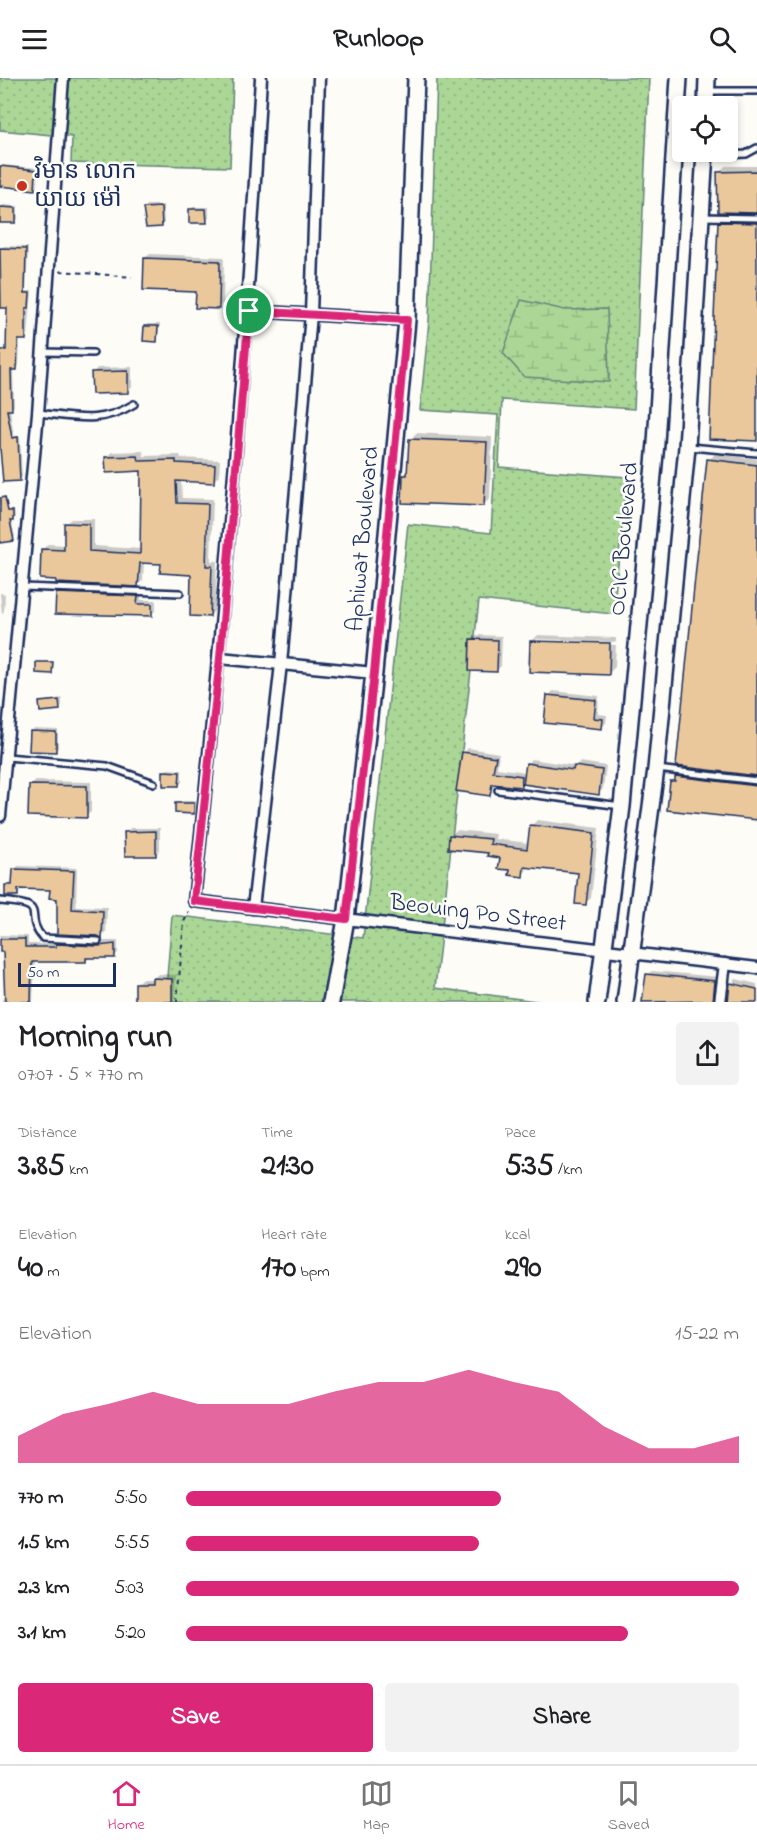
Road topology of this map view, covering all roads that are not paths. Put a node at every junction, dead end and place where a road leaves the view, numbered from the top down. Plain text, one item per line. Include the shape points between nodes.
1 (63, 78) edge
2 (261, 78) edge
3 (319, 78) edge
4 (416, 78) edge
5 (679, 78) edge
6 (757, 91) edge
7 (707, 92) edge
8 (757, 148) edge
9 (738, 154) edge
10 (705, 162) edge
11 (702, 217) junction
12 (757, 218) edge
13 (249, 311) junction
14 (311, 314) junction
15 (407, 320) junction
16 (42, 352) junction
17 (93, 353) dead end
18 (134, 404) dead end
19 (38, 413) junction
20 (687, 447) junction
21 (757, 453) edge
22 (22, 587) junction
23 (180, 593) dead end
24 (220, 658) junction
25 (281, 664) junction
26 (374, 673) junction
27 (7, 757) junction
28 (656, 769) junction
29 (757, 781) edge
30 (154, 783) dead end
31 (498, 790) dead end
32 (1, 794) edge
33 (621, 806) junction
34 (0, 816) edge
35 (0, 901) edge
36 (253, 908) junction
37 (346, 919) junction
38 (98, 941) dead end
39 (605, 950) junction
40 (633, 953) junction
41 (725, 964) junction
42 (757, 968) edge
43 (332, 1002) edge
44 (597, 1002) edge
45 (625, 1002) edge
46 (720, 1002) edge

1 - 16 street
2 - 13 street
3 - 14 street
4 - 15 street, Aphiwat Boulevard
5 - 33 street, OCIC Boulevard via 656,443
6 - 7 lane
8 - 9 lane
10 - 11 street
11 - 12 lane
11 - 20 street
13 - 14 street
13 - 24 street
14 - 15 street
14 - 25 street
15 - 26 street, Aphiwat Boulevard
16 - 17 lane
16 - 19 street
18 - 19 lane via 116,415 97,419
19 - 22 street
20 - 21 lane
20 - 28 street
22 - 23 lane
22 - 27 street
24 - 25 street
24 - 36 street, Beouing Po Street via 194,901
25 - 26 street
25 - 36 street
26 - 37 street, Aphiwat Boulevard
27 - 30 lane via 107,766
27 - 32 street
28 - 29 lane
28 - 40 street
31 - 33 lane
32 - 34 street
33 - 39 street, OCIC Boulevard
35 - 38 lane via 32,907 43,938
36 - 37 street, Beouing Po Street
37 - 39 street, Beouing Po Street
37 - 43 street, Aphiwat Boulevard
39 - 40 street, Beouing Po Street
39 - 44 street, OCIC Boulevard
40 - 41 street, Beouing Po Street
40 - 45 street
41 - 42 street, Beouing Po Street
41 - 46 street

